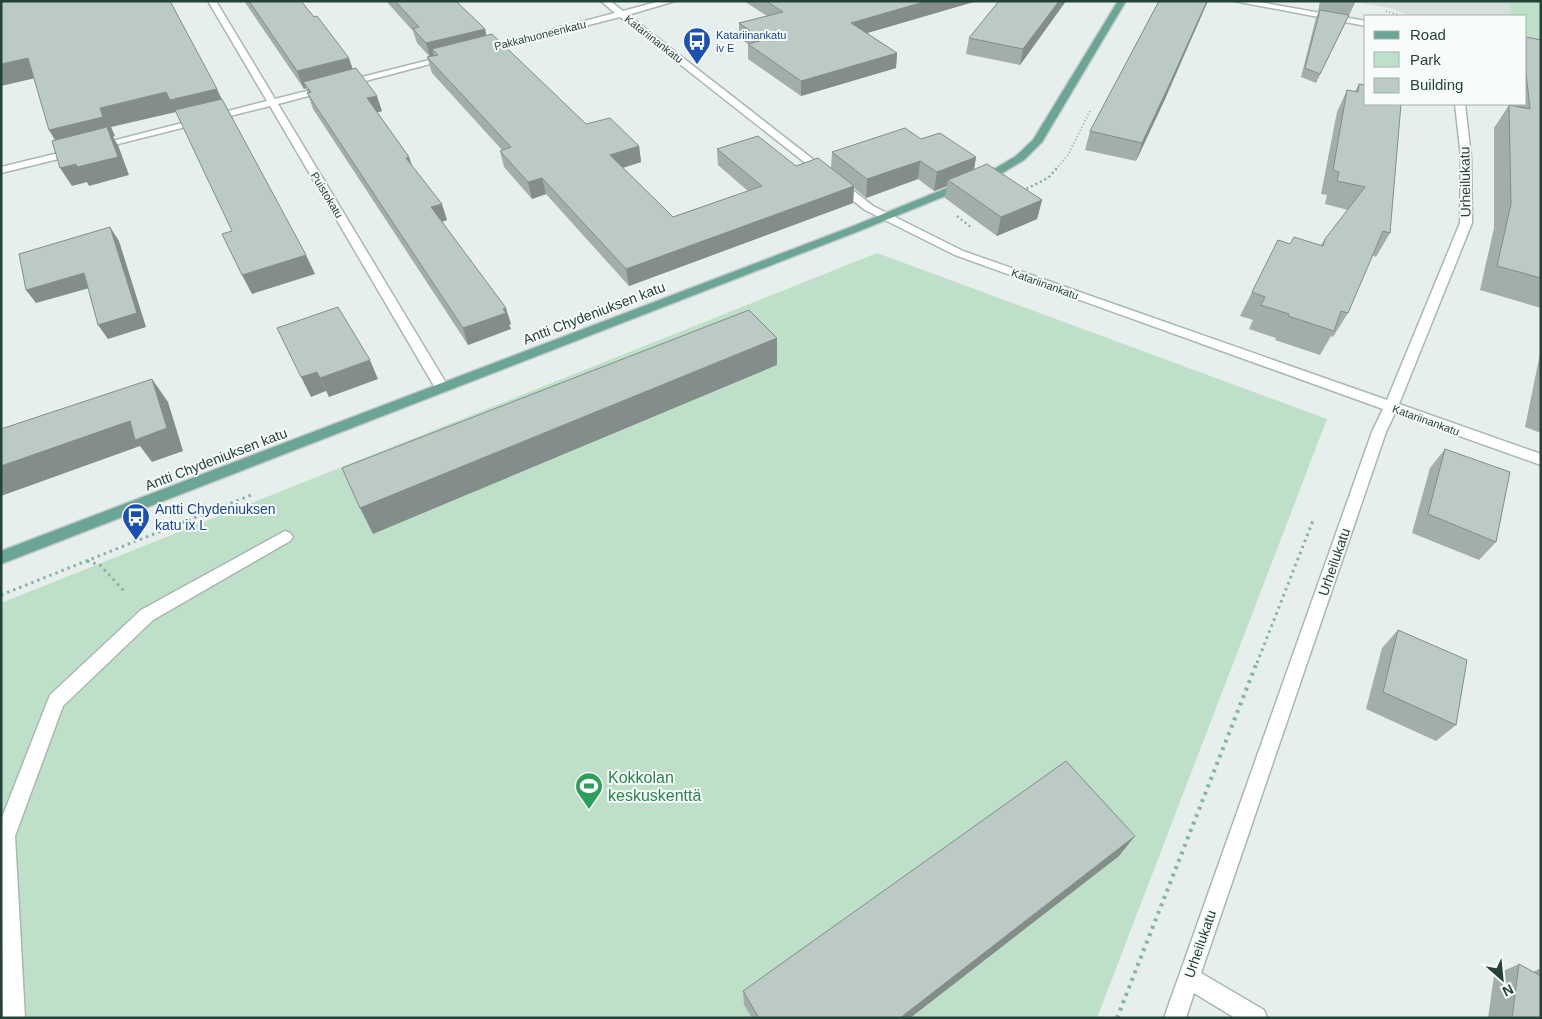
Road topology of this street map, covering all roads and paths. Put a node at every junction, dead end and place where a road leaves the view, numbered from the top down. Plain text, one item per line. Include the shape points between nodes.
1 (212, 1) edge
2 (606, 1) edge
3 (671, 1) edge
4 (1122, 1) edge
5 (1238, 1) edge
6 (622, 14) junction
7 (1364, 24) edge
8 (477, 51) edge
9 (459, 55) edge
10 (272, 102) junction
11 (1460, 105) edge
12 (1, 170) edge
13 (885, 217) junction
14 (442, 388) junction
15 (1391, 407) junction
16 (1541, 460) edge
17 (1316, 515) dead end
18 (285, 537) dead end
19 (1, 558) edge
20 (86, 561) dead end
21 (147, 615) junction
22 (1188, 978) junction
23 (14, 1018) edge
24 (1117, 1018) edge
25 (1175, 1018) edge
26 (1256, 1018) edge

1 - 10 street, Puistokatu
2 - 6 street, Katariinankatu
3 - 6 street, Pakkahuoneenkatu
4 - 13 main road, Antti Chydeniuksen katu via 1037,142 1020,158 981,179
5 - 7 street
6 - 8 street, Pakkahuoneenkatu
6 - 13 street, Katariinankatu
9 - 10 street
10 - 12 street
10 - 14 street, Puistokatu
11 - 15 street, Urheilukatu via 1466,156 1466,224
13 - 14 main road, Antti Chydeniuksen katu
13 - 15 street, Katariinankatu via 959,253
14 - 19 main road, Antti Chydeniuksen katu
15 - 16 street, Katariinankatu
15 - 22 street, Urheilukatu via 1379,432
17 - 24 path
18 - 21 street
20 - 21 path via 100,565
21 - 23 street via 56,701 5,836
22 - 25 street, Urheilukatu
22 - 26 street

